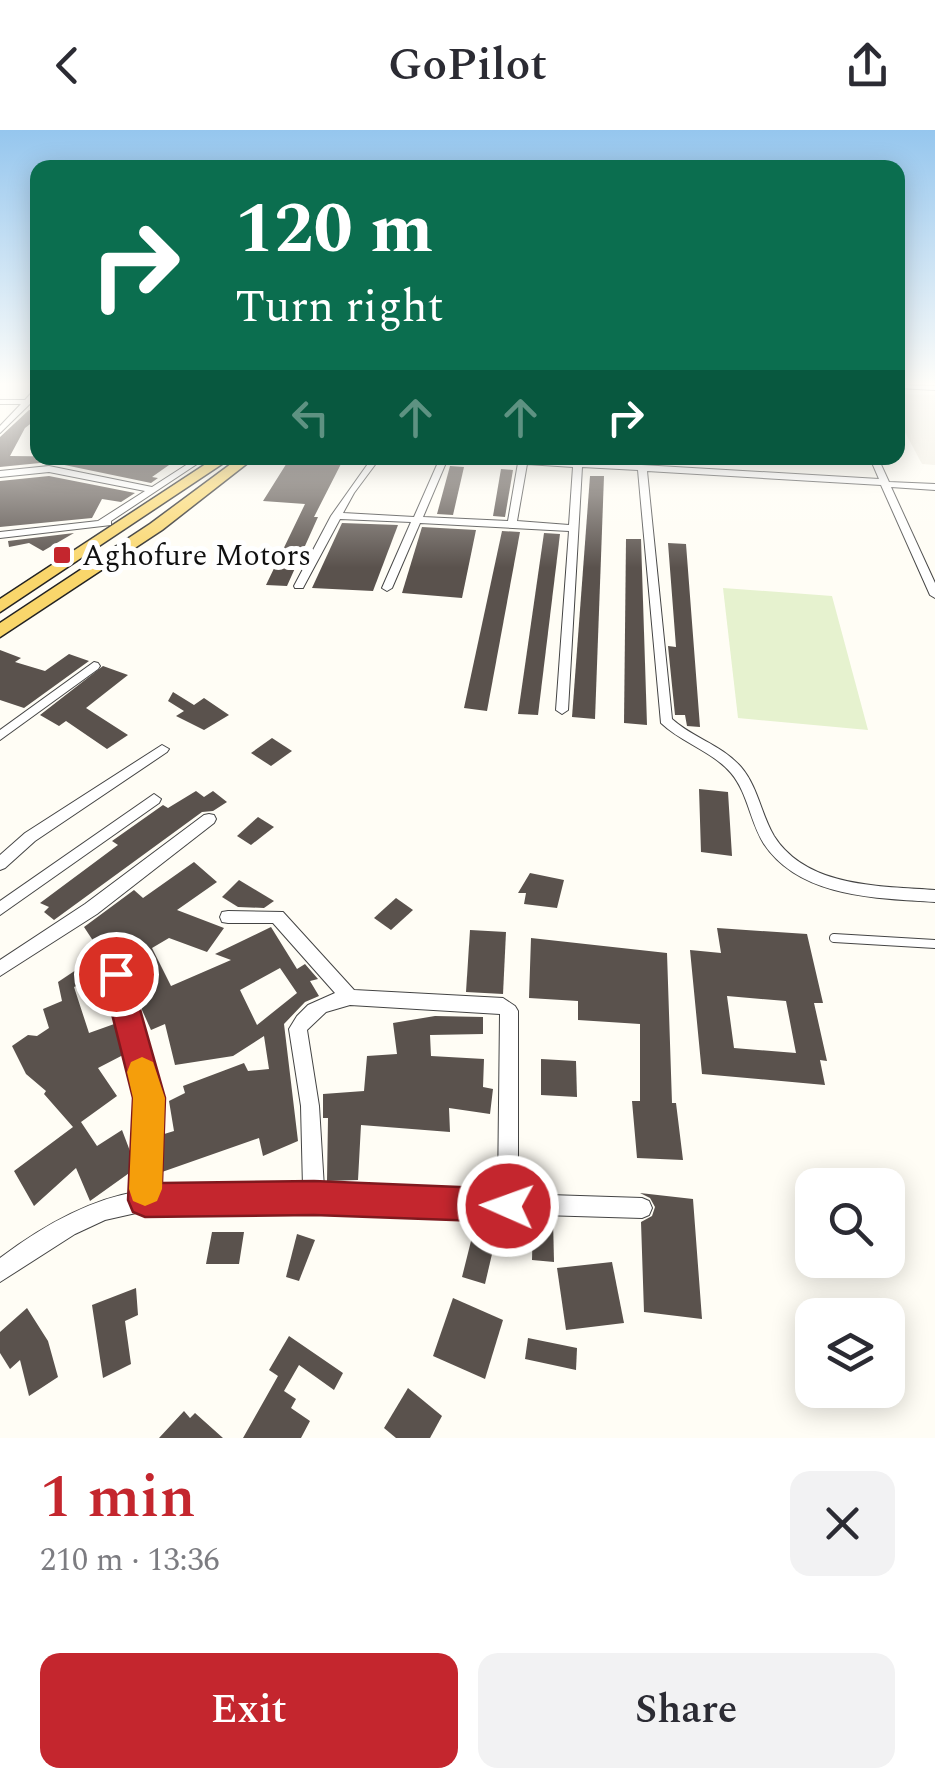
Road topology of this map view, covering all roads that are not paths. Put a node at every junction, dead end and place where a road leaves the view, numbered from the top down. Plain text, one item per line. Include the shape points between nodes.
1 (195, 465) edge
2 (210, 465) edge
3 (212, 465) edge
4 (231, 465) edge
5 (236, 465) edge
6 (371, 465) edge
7 (441, 465) edge
8 (521, 465) edge
9 (578, 465) edge
10 (594, 465) edge
11 (877, 465) edge
12 (642, 468) junction
13 (0, 474) edge
14 (885, 483) junction
15 (935, 487) edge
16 (163, 498) junction
17 (336, 516) junction
18 (416, 520) junction
19 (109, 523) junction
20 (512, 524) junction
21 (573, 528) junction
22 (0, 536) edge
23 (298, 586) dead end
24 (387, 588) dead end
25 (935, 595) edge
26 (0, 598) edge
27 (0, 607) edge
28 (0, 618) edge
29 (0, 631) edge
30 (94, 666) dead end
31 (562, 710) dead end
32 (0, 736) edge
33 (162, 748) dead end
34 (154, 799) dead end
35 (209, 819) dead end
36 (0, 864) edge
37 (935, 896) edge
38 (0, 909) edge
39 (228, 917) dead end
40 (834, 938) dead end
41 (935, 944) edge
42 (0, 970) edge
43 (116, 974) dead end
44 (350, 996) junction
45 (314, 1198) junction
46 (145, 1200) junction
47 (508, 1206) junction
48 (642, 1208) dead end
49 (0, 1271) edge

1 - 16 street
2 - 19 main road
3 - 16 main road
4 - 16 main road
5 - 29 main road
6 - 17 street
7 - 18 street
8 - 20 street
9 - 21 street
10 - 12 street
11 - 14 street
12 - 14 street
12 - 37 street via 666,720 730,763 770,841 796,869 836,882
13 - 16 street via 49,470
14 - 15 street
14 - 25 street
16 - 19 street
16 - 27 main road
16 - 28 main road
17 - 18 street
17 - 23 street
18 - 20 street
18 - 24 street
19 - 22 street
19 - 26 main road
20 - 21 street
21 - 31 street
30 - 32 street
33 - 36 street
34 - 38 street
35 - 42 street
39 - 44 street via 276,918
40 - 41 lane
43 - 46 street via 149,1098
44 - 45 street via 308,1012 298,1029
44 - 47 street via 509,1011
45 - 46 street
45 - 47 street
46 - 49 street via 86,1218
47 - 48 street

